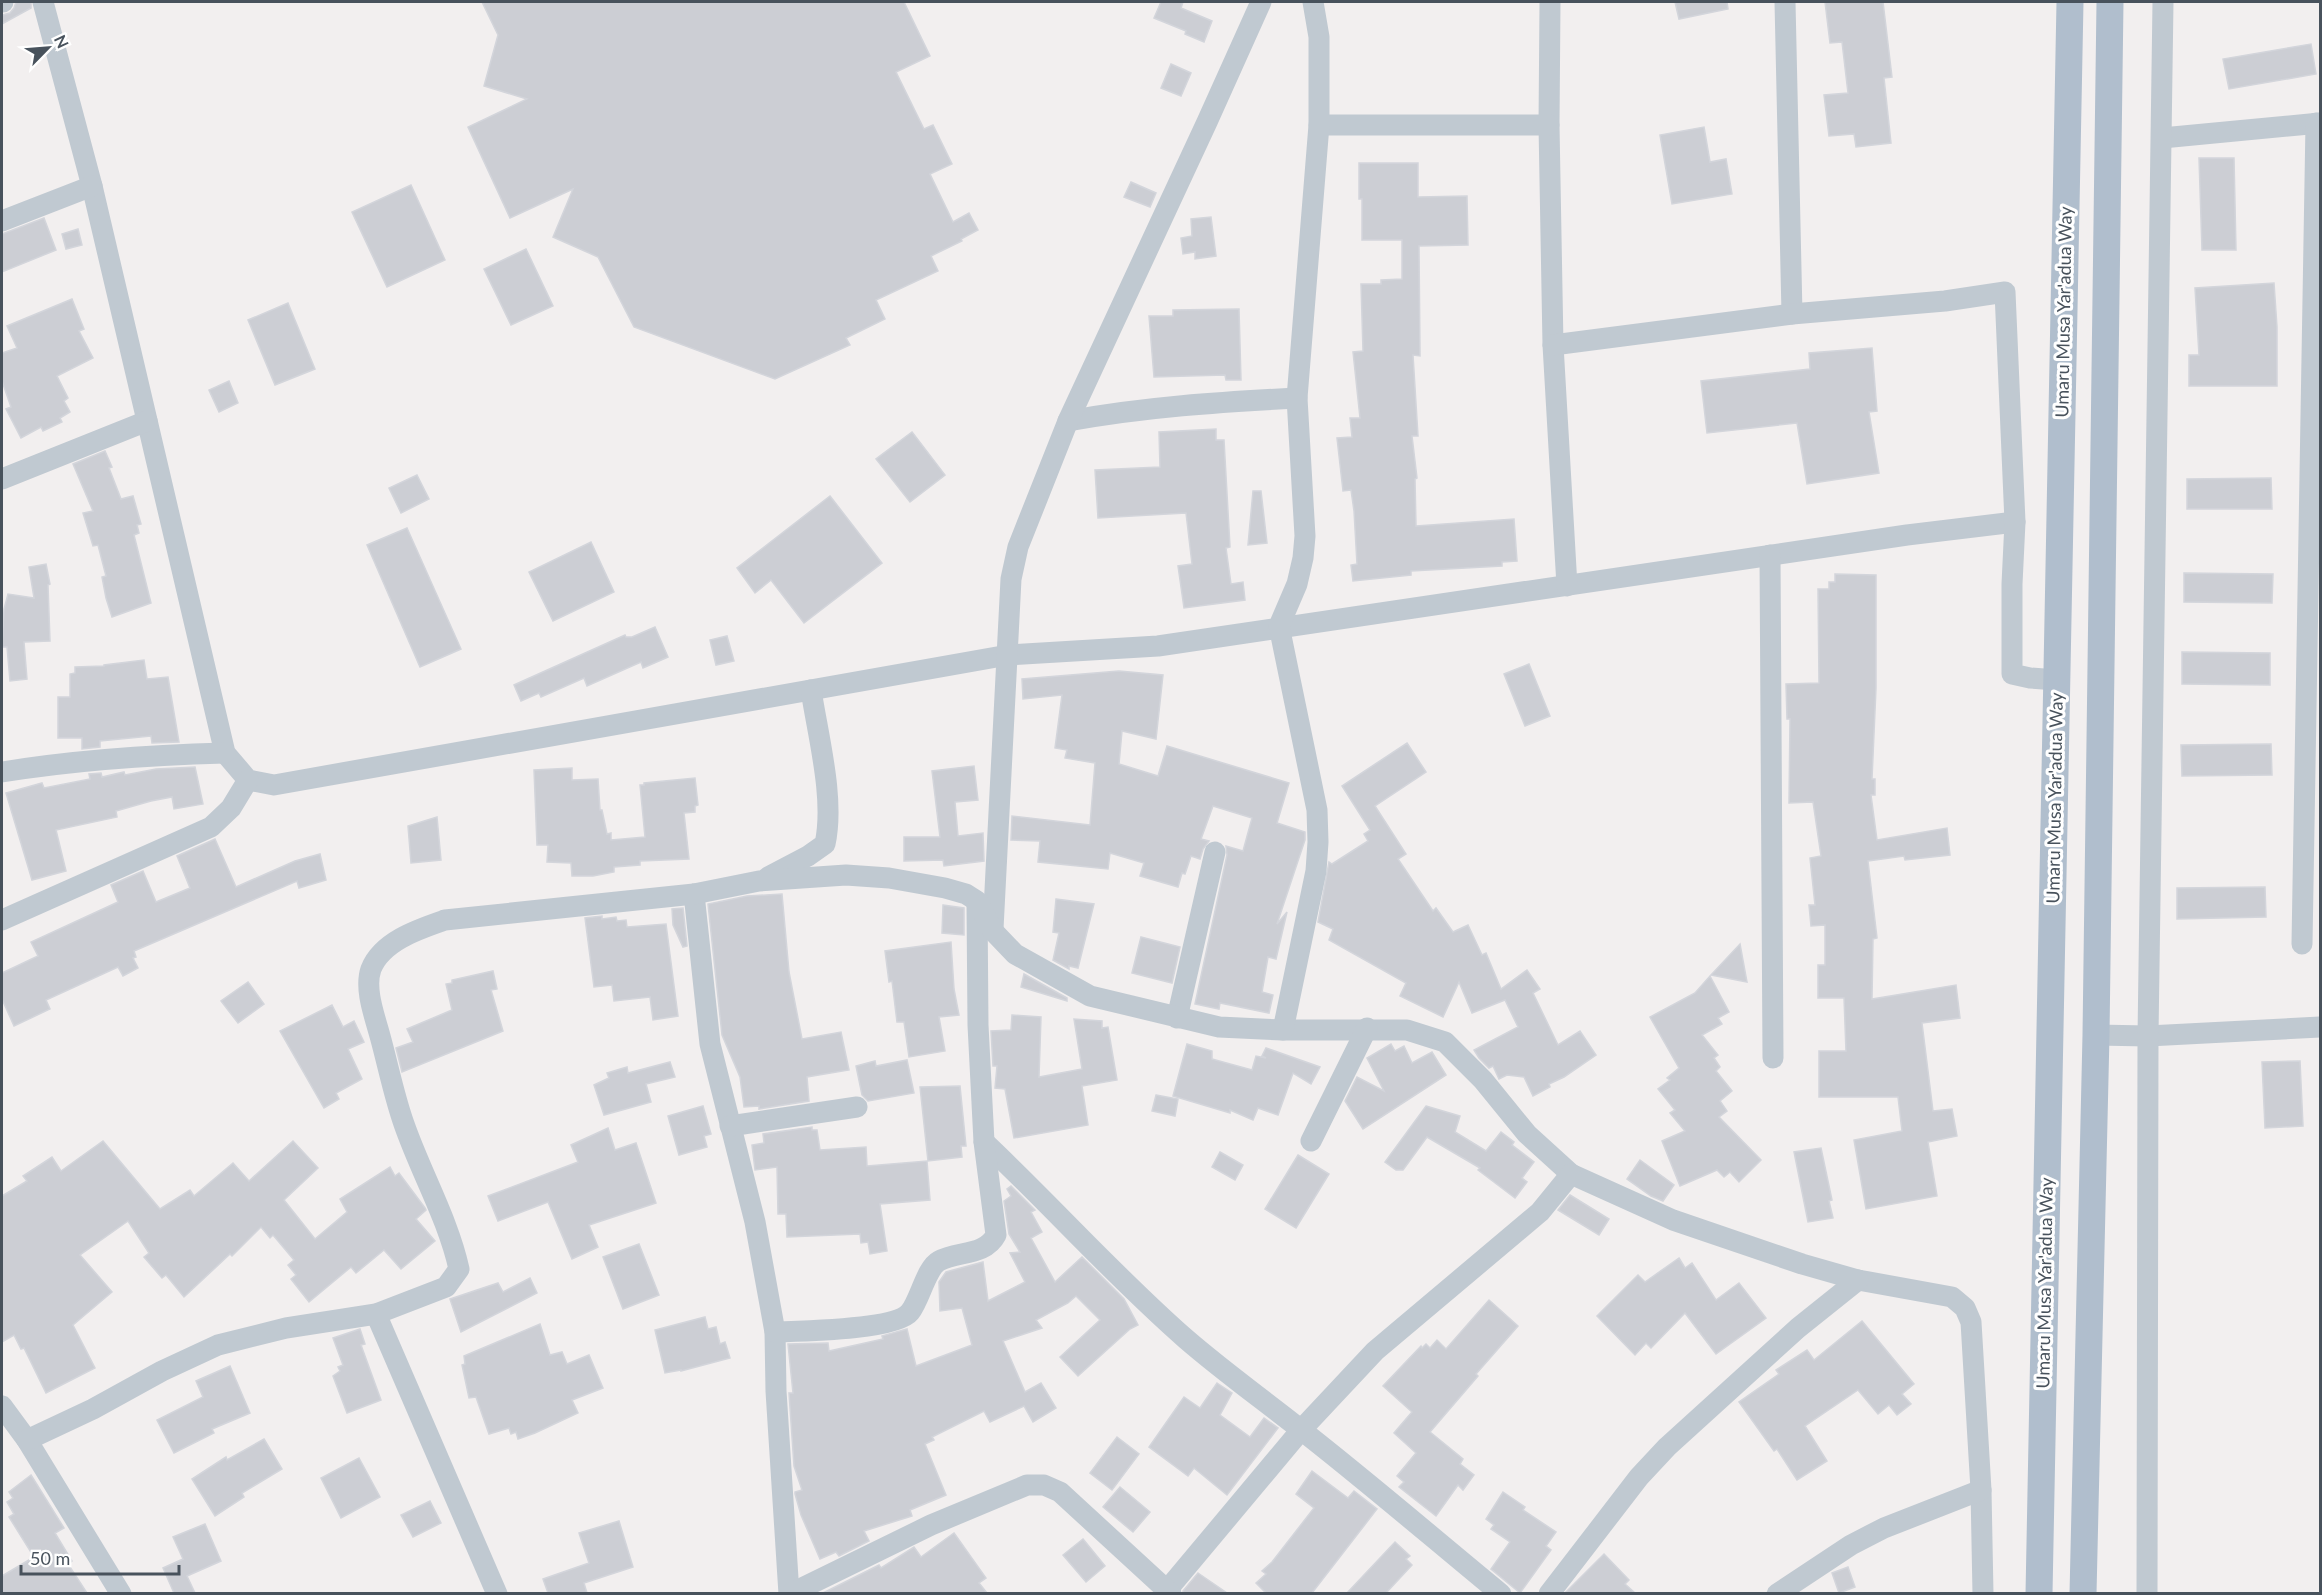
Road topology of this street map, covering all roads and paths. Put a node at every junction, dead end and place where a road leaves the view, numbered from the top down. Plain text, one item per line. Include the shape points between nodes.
1 (43, 2) edge
2 (1261, 2) edge
3 (1313, 2) edge
4 (1550, 2) edge
5 (1785, 2) edge
6 (2070, 2) edge
7 (2110, 2) edge
8 (2163, 2) edge
9 (2318, 123) edge
10 (1319, 125) junction
11 (1549, 125) junction
12 (2162, 138) junction
13 (92, 186) junction
14 (2, 221) edge
15 (1791, 314) junction
16 (1553, 345) junction
17 (1297, 398) junction
18 (147, 421) junction
19 (1068, 421) junction
20 (2, 478) edge
21 (2015, 522) junction
22 (1770, 555) junction
23 (1567, 586) junction
24 (1279, 626) junction
25 (1008, 655) junction
26 (2057, 680) junction
27 (811, 690) junction
28 (225, 753) junction
29 (2, 772) edge
30 (248, 780) junction
31 (1215, 852) dead end
32 (759, 881) junction
33 (694, 894) junction
34 (977, 901) junction
35 (2, 920) edge
36 (993, 931) junction
37 (2302, 945) dead end
38 (1177, 1018) junction
39 (2320, 1027) edge
40 (1367, 1028) junction
41 (1283, 1030) junction
42 (2096, 1035) junction
43 (2148, 1036) junction
44 (1773, 1058) dead end
45 (857, 1107) dead end
46 (730, 1126) junction
47 (1311, 1141) dead end
48 (984, 1142) junction
49 (1571, 1174) junction
50 (1858, 1280) junction
51 (376, 1314) junction
52 (775, 1332) junction
53 (2, 1406) edge
54 (1301, 1430) junction
55 (27, 1440) junction
56 (1981, 1490) junction
57 (1169, 1591) edge
58 (122, 1593) edge
59 (497, 1593) edge
60 (790, 1593) edge
61 (1501, 1593) edge
62 (1549, 1593) edge
63 (1776, 1593) edge
64 (1983, 1593) edge
65 (2040, 1593) edge
66 (2083, 1593) edge
67 (2147, 1593) edge

1 - 13 street
2 - 19 street
3 - 10 street via 1319,38
4 - 11 street
5 - 15 street
6 - 26 main road, Umaru Musa Yar'adua Way
7 - 42 main road
8 - 12 street
9 - 12 street
9 - 37 street
10 - 11 street
10 - 17 street
11 - 16 street
12 - 43 street
13 - 14 street
13 - 18 street
15 - 16 street
15 - 21 street via 2005,292
16 - 23 street
17 - 19 street via 1181,404
17 - 24 street via 1304,558
18 - 20 street
18 - 28 street
19 - 25 street via 1018,546 1011,579
21 - 22 street
21 - 26 street via 2012,674
22 - 23 street
22 - 44 street
23 - 24 street
24 - 25 street via 1158,646
24 - 41 street via 1317,810 1318,842 1316,872
25 - 27 street
25 - 36 street
26 - 65 main road, Umaru Musa Yar'adua Way
27 - 30 street via 274,785
27 - 32 street via 828,802 825,844
28 - 29 street via 59,763
28 - 30 street
30 - 35 street via 231,808 211,826
31 - 38 street
32 - 33 street
32 - 34 street via 846,875 888,878 945,888
33 - 46 street via 710,1044
33 - 51 street via 445,920 410,932 386,949 371,969 369,985 374,1012 404,1124 454,1245 459,1269 446,1287
34 - 36 street
34 - 48 street
36 - 38 street via 1015,954 1090,996
38 - 41 street via 1219,1027
39 - 43 street
40 - 41 street
40 - 47 street
40 - 49 street via 1407,1030 1445,1042 1483,1080 1527,1134
42 - 43 street
42 - 66 main road
43 - 67 street
45 - 46 street
46 - 52 street via 755,1222
48 - 52 street via 997,1227 992,1243 934,1264 912,1310 897,1321 854,1328
48 - 54 street via 1184,1338
49 - 50 street via 1673,1220
49 - 54 street via 1540,1212 1375,1351
50 - 56 street via 1952,1297 1965,1308 1971,1322
50 - 62 street via 1798,1328 1667,1447
51 - 55 street via 286,1328 218,1345
51 - 59 street
52 - 60 street
53 - 55 street
54 - 57 street
54 - 61 street
55 - 58 street
56 - 63 street via 1884,1528
56 - 64 street
57 - 60 street via 1060,1492 1044,1485 1027,1485 931,1525

